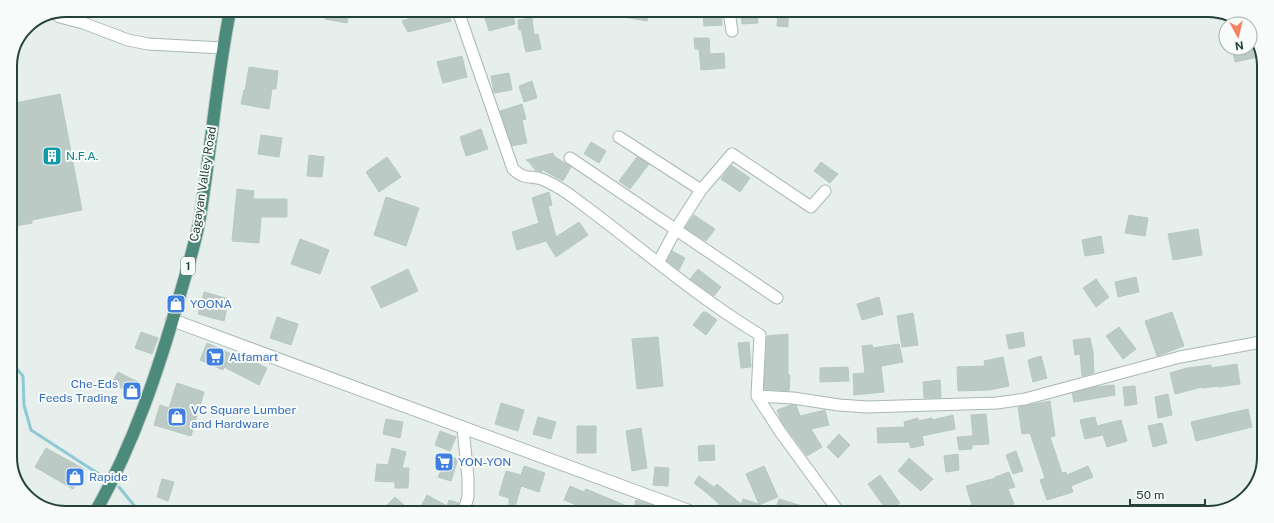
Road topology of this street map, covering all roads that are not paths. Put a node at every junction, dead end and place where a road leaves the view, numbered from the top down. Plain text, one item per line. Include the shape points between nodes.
1 (62, 17) edge
2 (229, 17) edge
3 (460, 17) edge
4 (730, 17) edge
5 (732, 31) dead end
6 (223, 48) junction
7 (618, 137) dead end
8 (570, 158) dead end
9 (701, 190) junction
10 (825, 191) dead end
11 (676, 230) junction
12 (658, 263) junction
13 (777, 298) dead end
14 (172, 320) junction
15 (1257, 343) edge
16 (757, 396) junction
17 (464, 428) junction
18 (98, 506) edge
19 (465, 506) edge
20 (675, 506) edge
21 (835, 506) edge

1 - 6 street via 128,40 148,44
2 - 6 highway, Cagayan Valley Road / 1
3 - 12 street via 513,169 527,178 543,179 576,200
4 - 5 street
6 - 14 highway, Cagayan Valley Road / 1 via 199,224
7 - 9 street
8 - 11 street
9 - 10 street via 732,154 811,207
9 - 11 street
11 - 12 street
11 - 13 street
12 - 16 street via 729,316 760,335
14 - 17 street
14 - 18 highway, Cagayan Valley Road / 1 via 144,406
15 - 16 street via 1180,356 1025,399 997,403 867,407
16 - 21 street
17 - 19 street via 468,478
17 - 20 street

